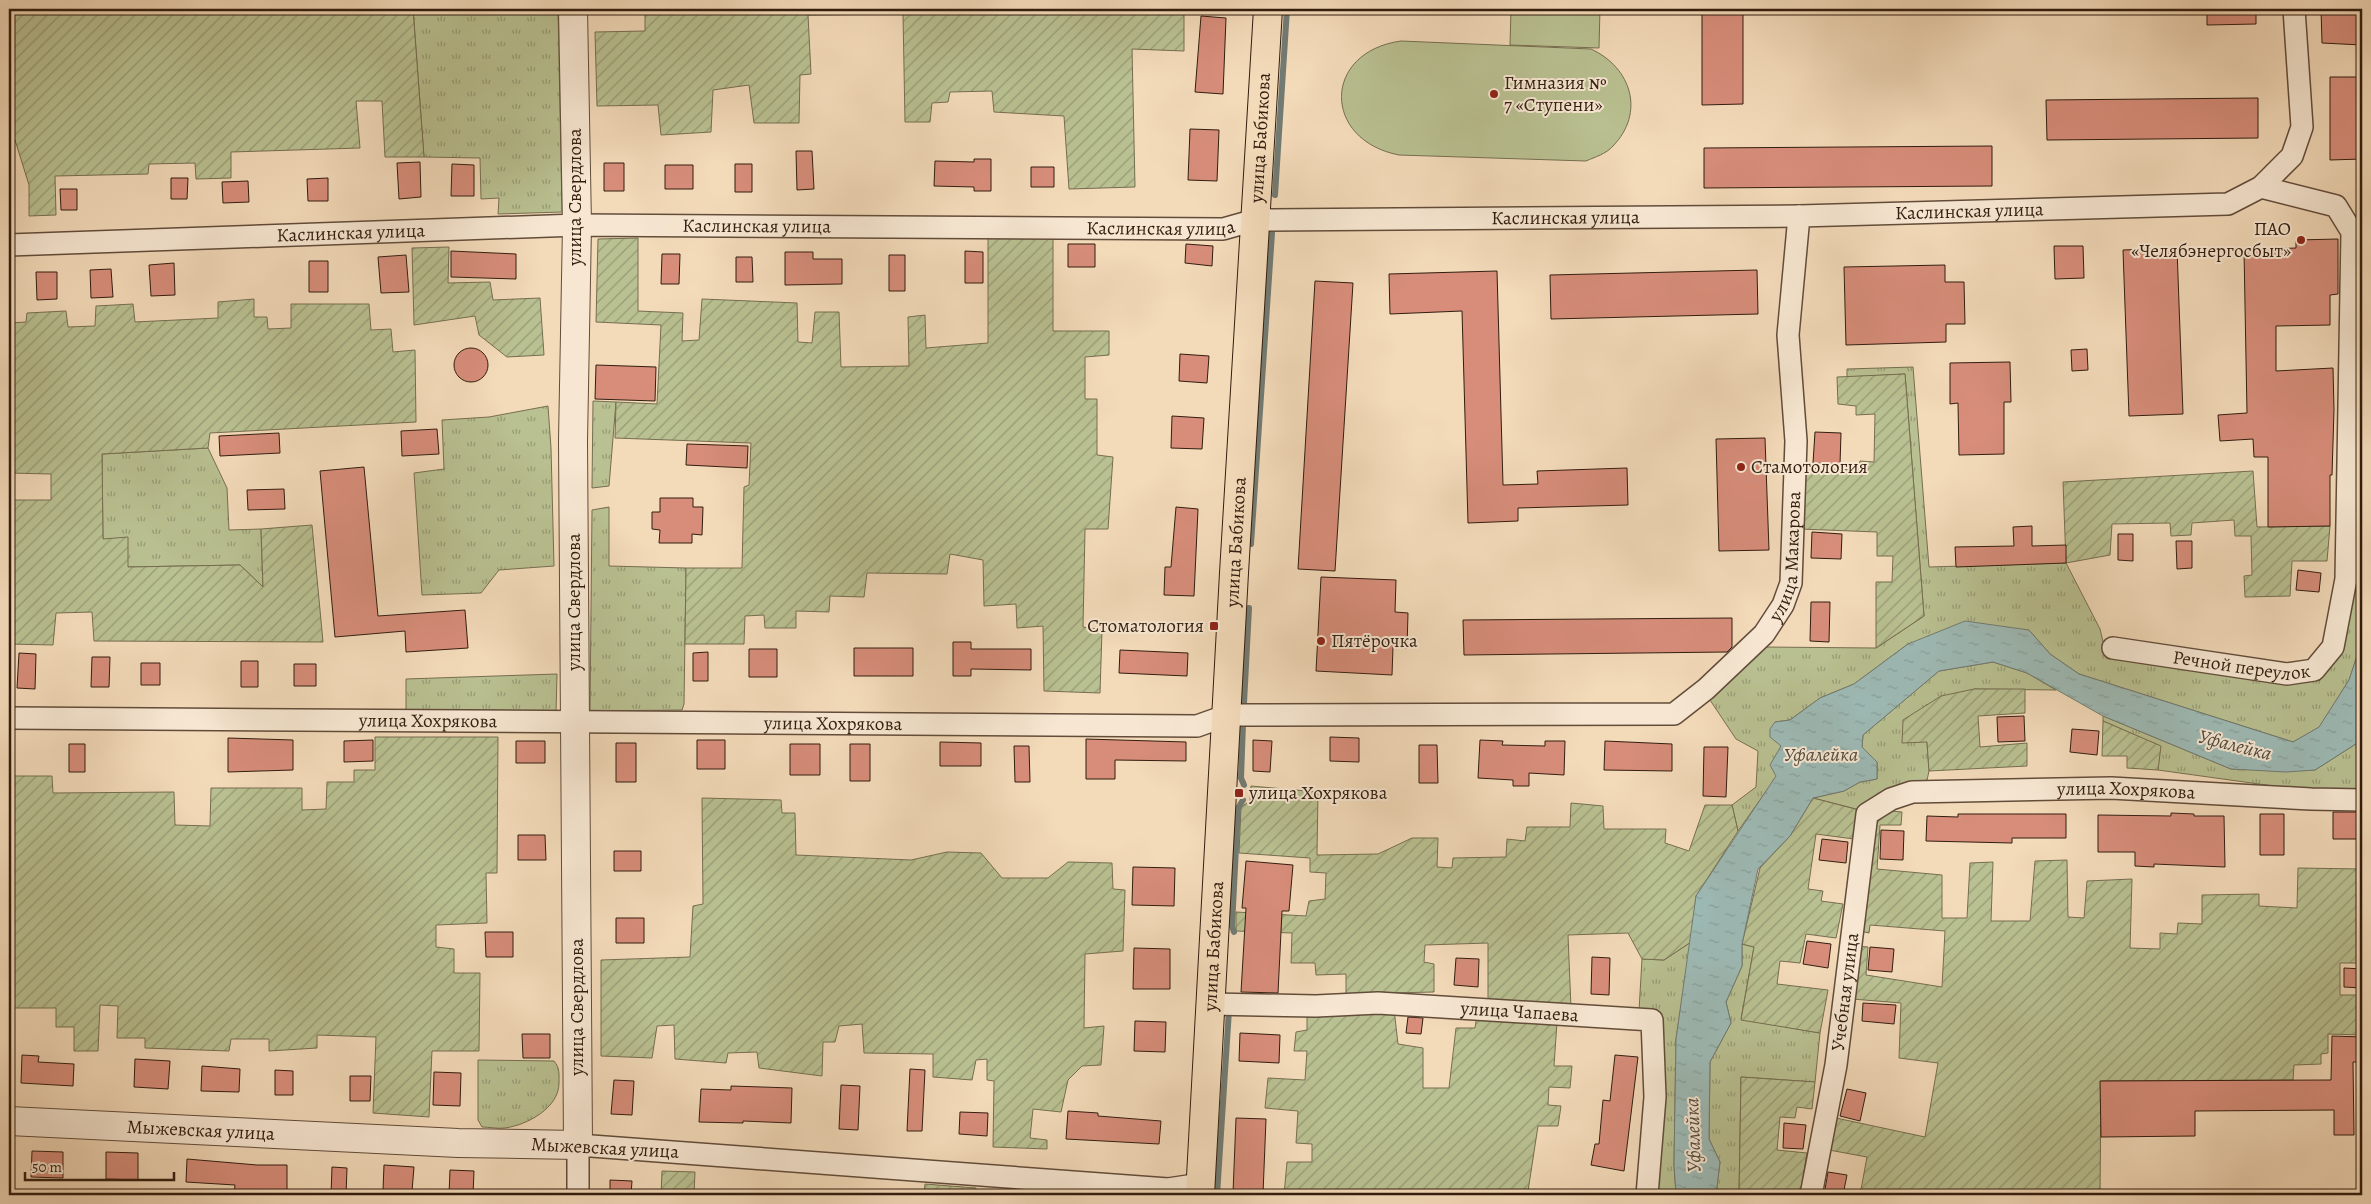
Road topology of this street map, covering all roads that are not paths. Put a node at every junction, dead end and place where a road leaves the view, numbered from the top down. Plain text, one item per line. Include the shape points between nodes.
1 (573, 9) edge
2 (1268, 9) edge
3 (2294, 9) edge
4 (2261, 188) junction
5 (1799, 216) junction
6 (1255, 220) junction
7 (576, 225) junction
8 (9, 245) edge
9 (2113, 648) dead end
10 (1706, 688) joint
11 (1228, 714) junction
12 (9, 718) edge
13 (574, 722) junction
14 (1891, 799) joint
15 (2362, 800) edge
16 (1211, 1004) junction
17 (9, 1121) edge
18 (578, 1145) junction
19 (1200, 1189) edge
20 (578, 1195) edge
21 (1647, 1195) edge
22 (1811, 1195) edge

1 - 7 street, улица Свердлова
2 - 6 main road, улица Бабикова
3 - 4 street via 2302,128 2292,156
4 - 5 street, Каслинская улица via 2228,204
4 - 9 street, Речной переулок via 2336,206 2352,232 2346,580 2333,647 2314,670 2287,674
5 - 6 street, Каслинская улица
5 - 10 street, улица Макарова via 1788,335 1796,441 1791,582 1783,605 1764,634
6 - 7 street, Каслинская улица via 1223,230
6 - 11 main road, улица Бабикова
7 - 8 street, Каслинская улица
7 - 13 street, улица Свердлова
10 - 11 street, улица Хохрякова via 1674,714
11 - 13 street, улица Хохрякова via 1197,726
11 - 16 main road, улица Бабикова
12 - 13 street, улица Хохрякова
13 - 18 street, улица Свердлова
14 - 15 street, улица Хохрякова via 1912,792 2111,788
14 - 22 street, Учебная улица via 1868,814 1836,1066
16 - 19 main road, улица Бабикова
16 - 21 street, улица Чапаева via 1316,1006 1378,1002 1652,1020 1655,1097
17 - 18 street, Мыжевская улица via 458,1143
18 - 19 street, Мыжевская улица
18 - 20 street, улица Свердлова

